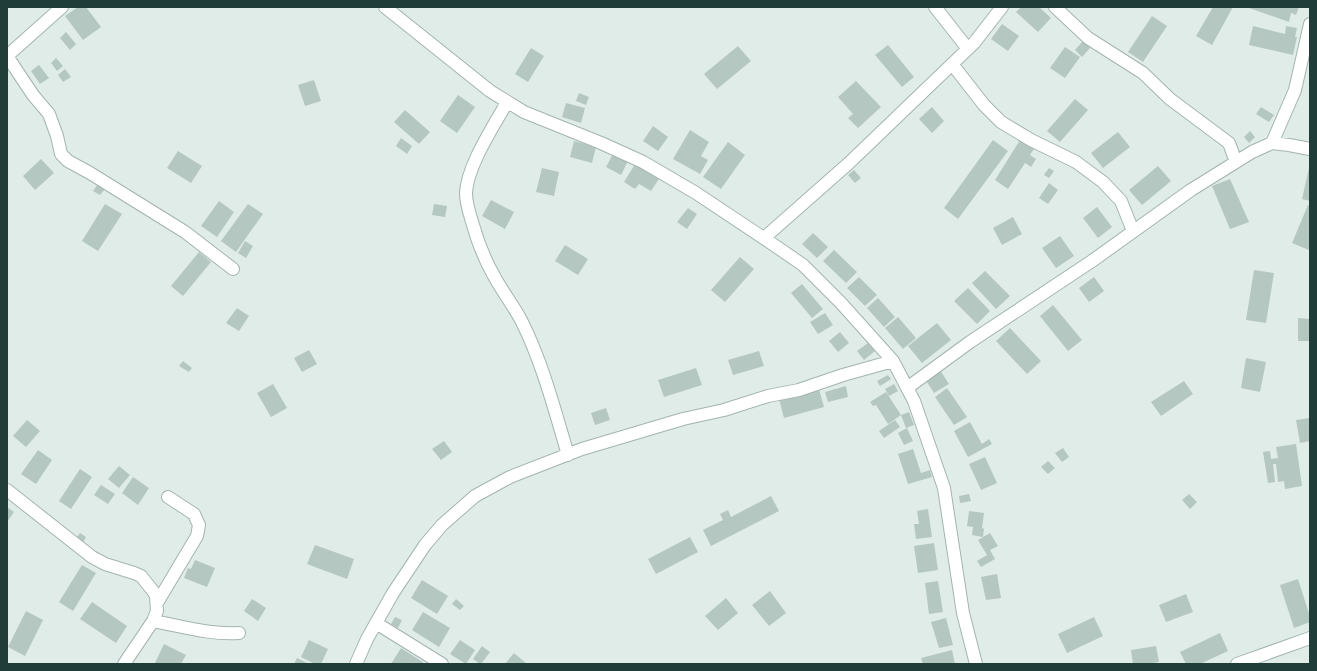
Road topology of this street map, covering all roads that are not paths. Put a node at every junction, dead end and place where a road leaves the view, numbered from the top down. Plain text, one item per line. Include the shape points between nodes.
1 (62, 7) edge
2 (385, 7) edge
3 (935, 7) edge
4 (1002, 7) edge
5 (1055, 7) edge
6 (1310, 24) edge
7 (968, 49) junction
8 (7, 56) edge
9 (952, 64) junction
10 (507, 102) junction
11 (1272, 144) junction
12 (1310, 149) edge
13 (1236, 162) junction
14 (1133, 231) junction
15 (764, 238) junction
16 (232, 269) dead end
17 (893, 361) junction
18 (907, 388) junction
19 (568, 455) junction
20 (7, 490) edge
21 (168, 497) dead end
22 (157, 603) junction
23 (153, 621) junction
24 (376, 623) junction
25 (239, 633) dead end
26 (1310, 638) edge
27 (124, 664) edge
28 (356, 664) edge
29 (442, 664) edge
30 (976, 664) edge
31 (1237, 664) edge

1 - 8 street
2 - 10 street
3 - 7 street
4 - 7 street
5 - 13 street via 1088,38 1143,73 1170,99 1229,143
6 - 11 street via 1295,90
7 - 9 street
8 - 16 street via 49,114 62,154 68,162 185,232
9 - 14 street via 984,105 1001,122 1076,162 1103,182 1121,201
9 - 15 street via 849,163
10 - 15 street via 524,112 643,162
10 - 19 street via 468,179 466,193 469,214 484,258 521,320 531,343 547,384
11 - 12 street
11 - 13 street
13 - 14 street
14 - 18 street
15 - 17 street via 802,265 819,281
17 - 18 street
17 - 19 street via 799,390 683,419
18 - 30 street via 914,401 944,488 963,613
19 - 24 street via 510,477 475,496 442,525 425,545
20 - 22 street via 92,557 141,576 153,591
21 - 22 street via 194,514 199,525 197,536
22 - 23 street
23 - 25 street via 211,633
23 - 27 street
24 - 28 street
24 - 29 street
26 - 31 street

